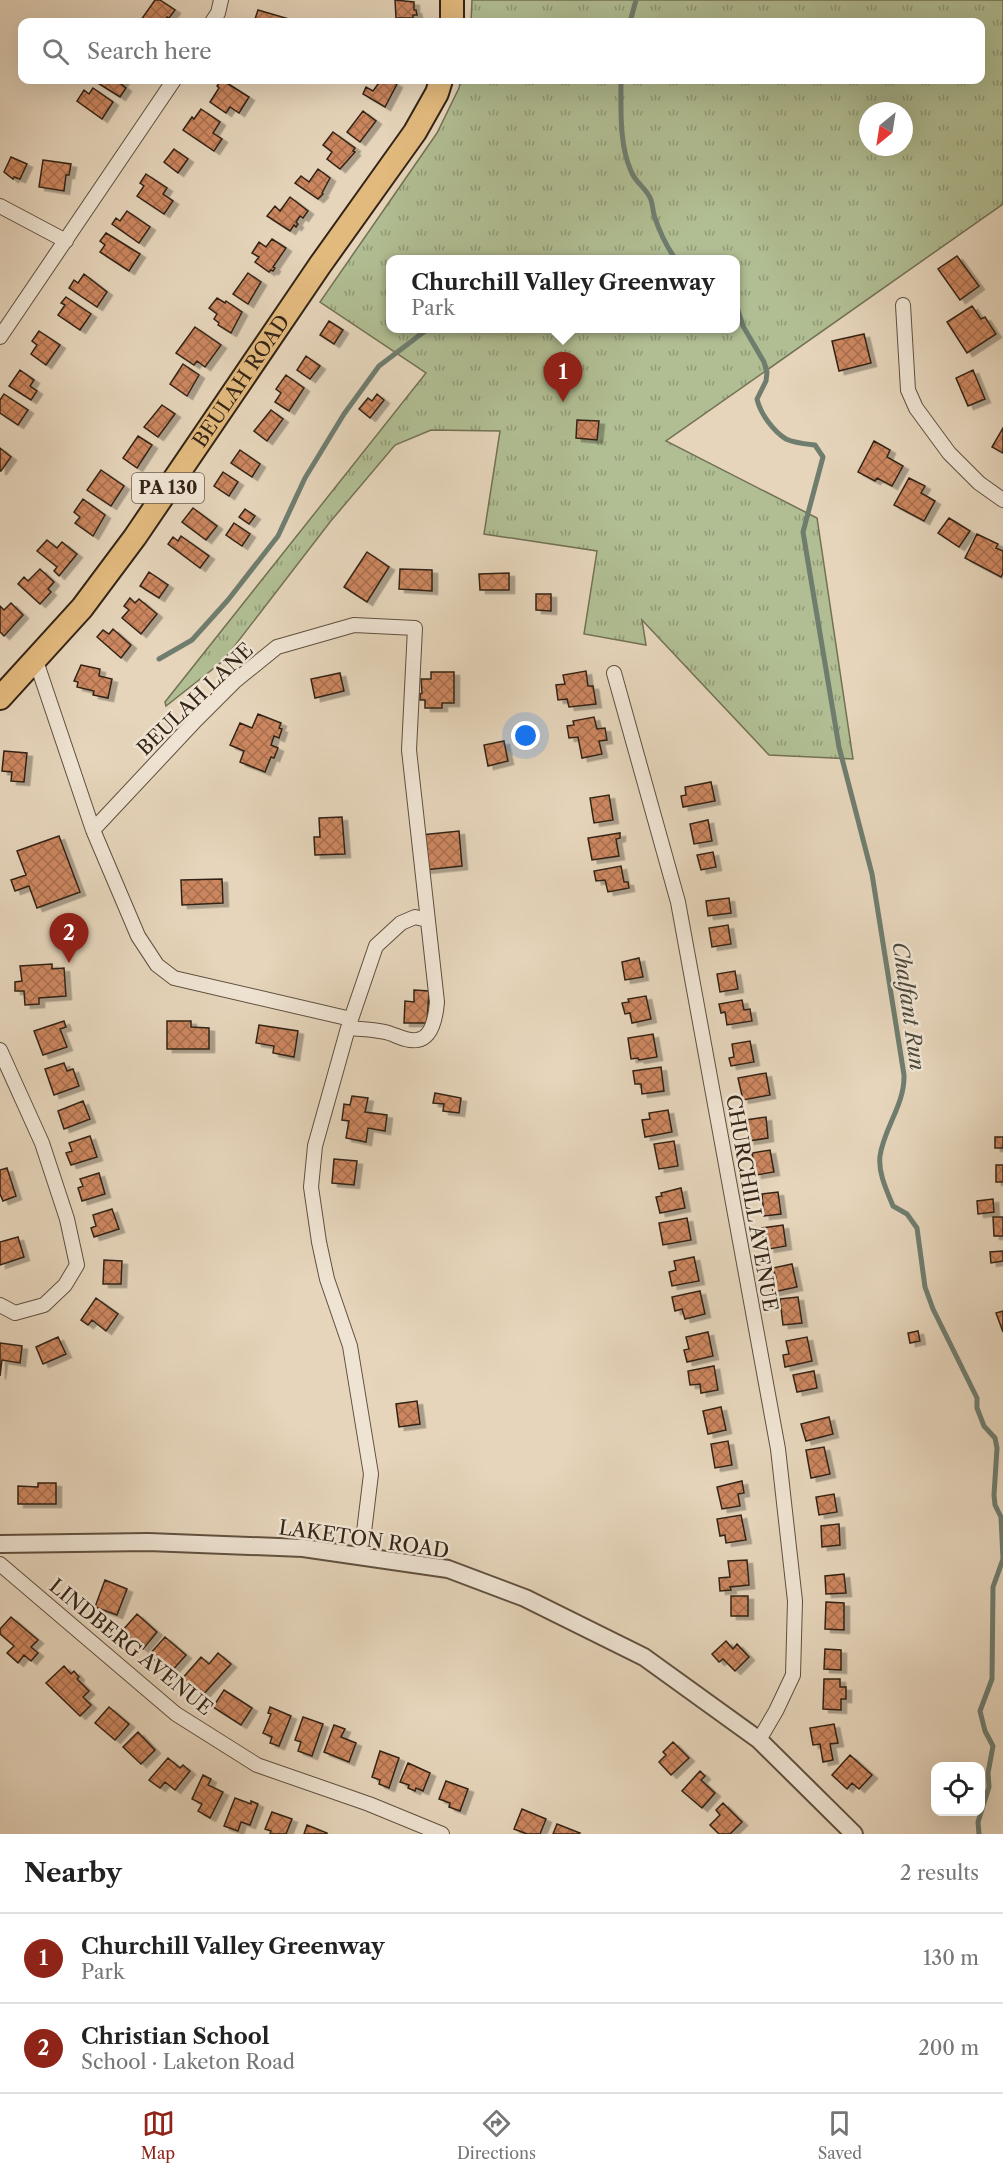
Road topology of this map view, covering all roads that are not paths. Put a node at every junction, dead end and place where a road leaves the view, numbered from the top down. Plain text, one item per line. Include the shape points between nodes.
1 (220, 0) edge
2 (452, 0) edge
3 (215, 18) edge
4 (452, 18) edge
5 (171, 84) edge
6 (440, 84) edge
7 (0, 206) edge
8 (66, 241) junction
9 (903, 305) dead end
10 (0, 337) edge
11 (1003, 500) edge
12 (35, 658) junction
13 (614, 673) dead end
14 (0, 698) edge
15 (93, 830) junction
16 (427, 920) junction
17 (349, 1024) junction
18 (0, 1050) edge
19 (0, 1305) edge
20 (0, 1544) edge
21 (361, 1557) junction
22 (0, 1564) edge
23 (759, 1740) junction
24 (442, 1834) edge
25 (854, 1834) edge

1 - 3 street
2 - 4 main road
5 - 8 street
6 - 12 main road, BEULAH ROAD / PA 130 via 415,132 135,537 82,608
7 - 8 street
8 - 10 street
9 - 11 street via 908,390 916,408 949,453
12 - 14 main road, BEULAH ROAD / PA 130
12 - 15 street
13 - 23 street, CHURCHILL AVENUE via 678,902 778,1449 795,1600 793,1675
15 - 16 street, BEULAH LANE via 235,681 277,647 354,625 415,628 409,750
15 - 17 street via 138,936 157,965 174,978
16 - 17 street via 415,917 401,923 376,946
16 - 17 street via 437,1002 435,1022 417,1040
17 - 21 street via 315,1146 311,1186 327,1279 350,1346 371,1474
18 - 19 street via 42,1143 67,1219 77,1265 65,1285 44,1305 15,1313
20 - 21 street, LAKETON ROAD via 148,1542 303,1548
21 - 23 street, LAKETON ROAD via 447,1569 525,1598 644,1657
22 - 24 street, LINDBERG AVENUE via 176,1714 257,1765
23 - 25 street, LAKETON ROAD

